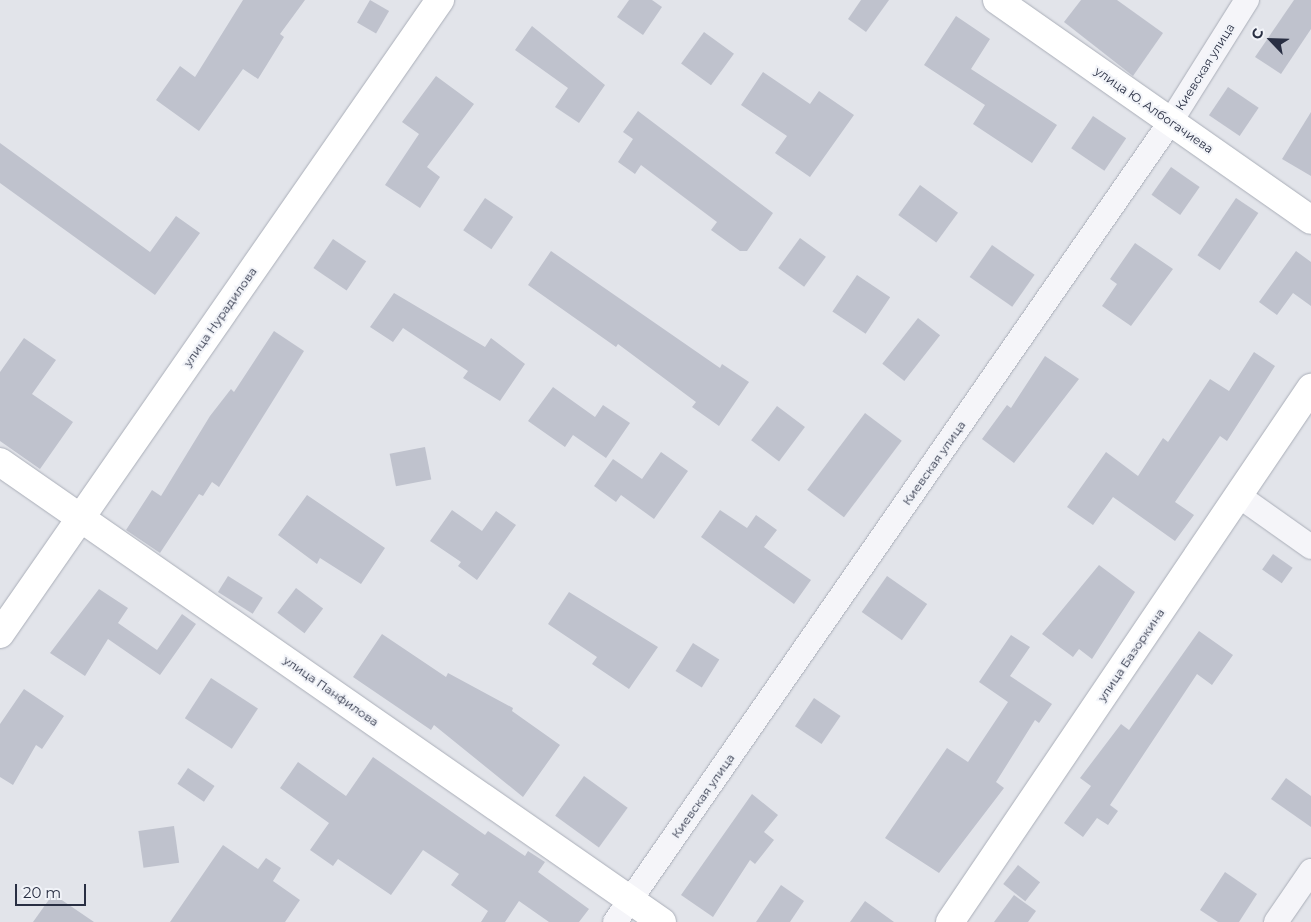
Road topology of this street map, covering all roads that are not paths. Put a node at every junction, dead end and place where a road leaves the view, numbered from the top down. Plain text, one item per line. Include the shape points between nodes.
1 (440, 0) edge
2 (997, 0) edge
3 (1247, 0) edge
4 (1171, 121) junction
5 (1311, 220) edge
6 (1311, 388) edge
7 (0, 462) edge
8 (1239, 496) junction
9 (81, 518) junction
10 (1311, 547) edge
11 (0, 634) edge
12 (1311, 871) edge
13 (630, 900) junction
14 (615, 922) edge
15 (662, 922) edge
16 (950, 922) edge
17 (1276, 922) edge

1 - 9 street, улица Нурадилова
2 - 4 street, улица Ю. Албогачиева
3 - 4 street, Киевская улица
4 - 5 street, улица Ю. Албогачиева
4 - 13 street, Киевская улица
6 - 8 street, улица Базоркина
7 - 9 street, улица Панфилова
8 - 10 street
8 - 16 street, улица Базоркина
9 - 11 street, улица Нурадилова
9 - 13 street, улица Панфилова
12 - 17 street
13 - 14 street, Киевская улица
13 - 15 street, улица Панфилова

